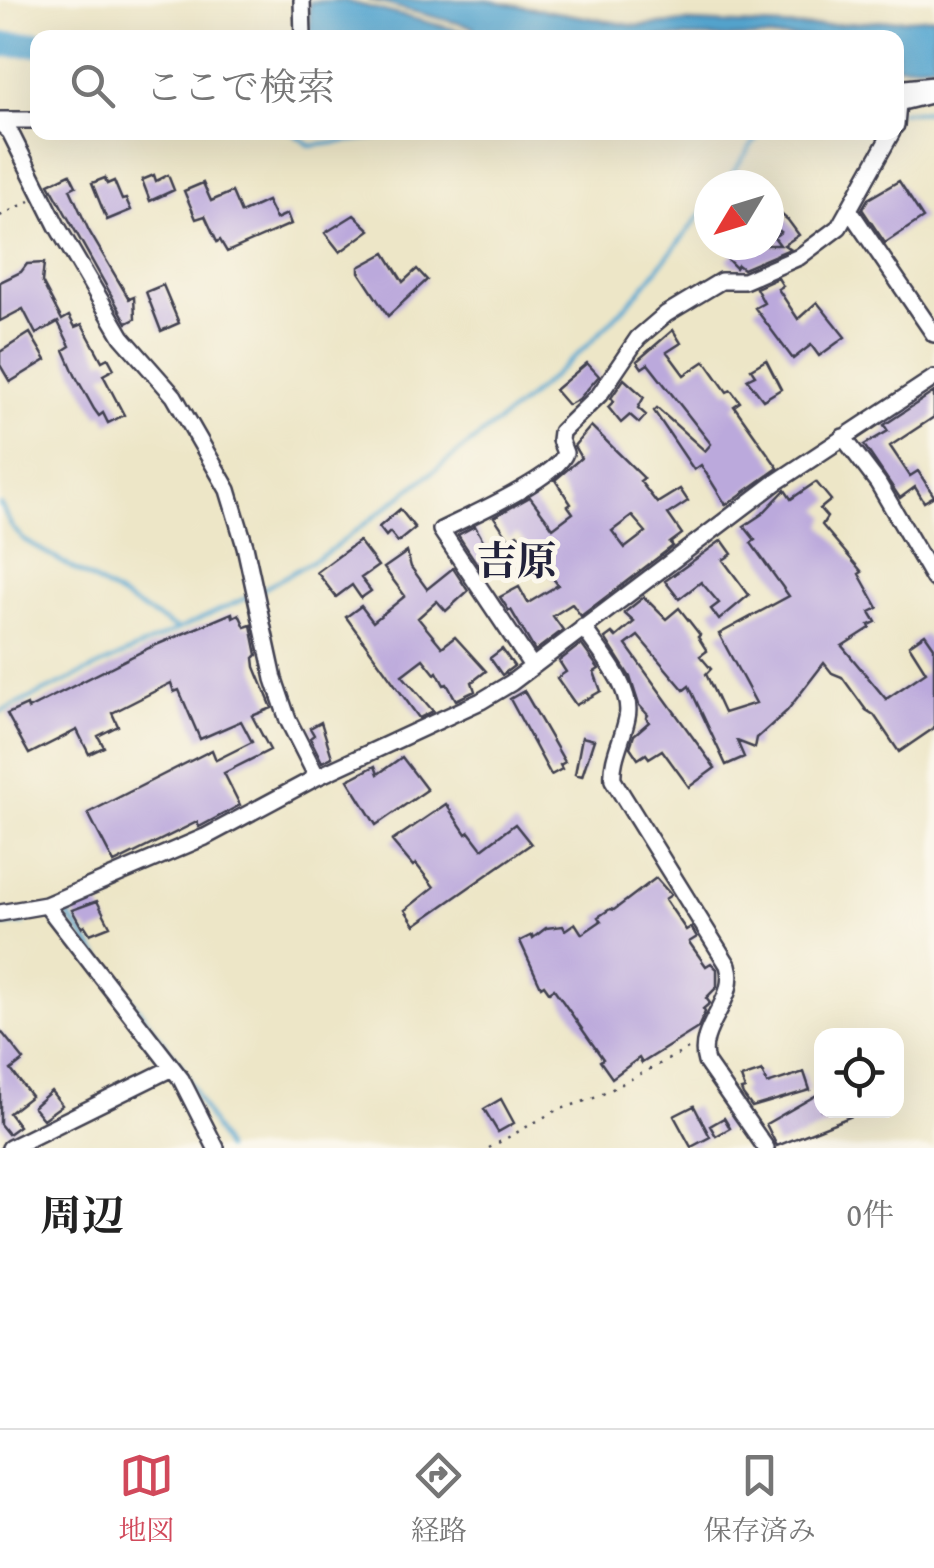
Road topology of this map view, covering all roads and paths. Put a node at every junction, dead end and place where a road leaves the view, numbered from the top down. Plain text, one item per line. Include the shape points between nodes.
1 (302, 0) edge
2 (303, 30) edge
3 (934, 85) edge
4 (904, 88) edge
5 (934, 94) edge
6 (904, 102) edge
7 (30, 120) edge
8 (0, 122) edge
9 (886, 140) edge
10 (41, 195) junction
11 (850, 211) junction
12 (0, 216) edge
13 (934, 334) edge
14 (934, 378) edge
15 (843, 437) junction
16 (934, 579) edge
17 (582, 628) junction
18 (532, 666) junction
19 (317, 777) junction
20 (46, 906) junction
21 (0, 913) edge
22 (704, 1040) junction
23 (172, 1068) junction
24 (10, 1148) edge
25 (216, 1148) edge
26 (489, 1148) edge
27 (766, 1148) edge

1 - 2 street
3 - 4 street
5 - 6 street
7 - 8 street
8 - 10 street
9 - 11 street
10 - 12 path
10 - 19 street via 122,337 174,396 219,473 237,513 274,679
11 - 13 street
11 - 18 street via 799,257 744,281 721,281 651,326 592,405 561,432 565,453 556,467 441,530
14 - 15 street
15 - 16 street
15 - 17 street
17 - 18 street
17 - 22 street via 629,706 613,780 728,966 730,986
18 - 19 street via 481,701
19 - 20 street via 205,837
20 - 21 street
20 - 23 street
22 - 26 path
22 - 27 street via 706,1062
23 - 24 street
23 - 25 street

